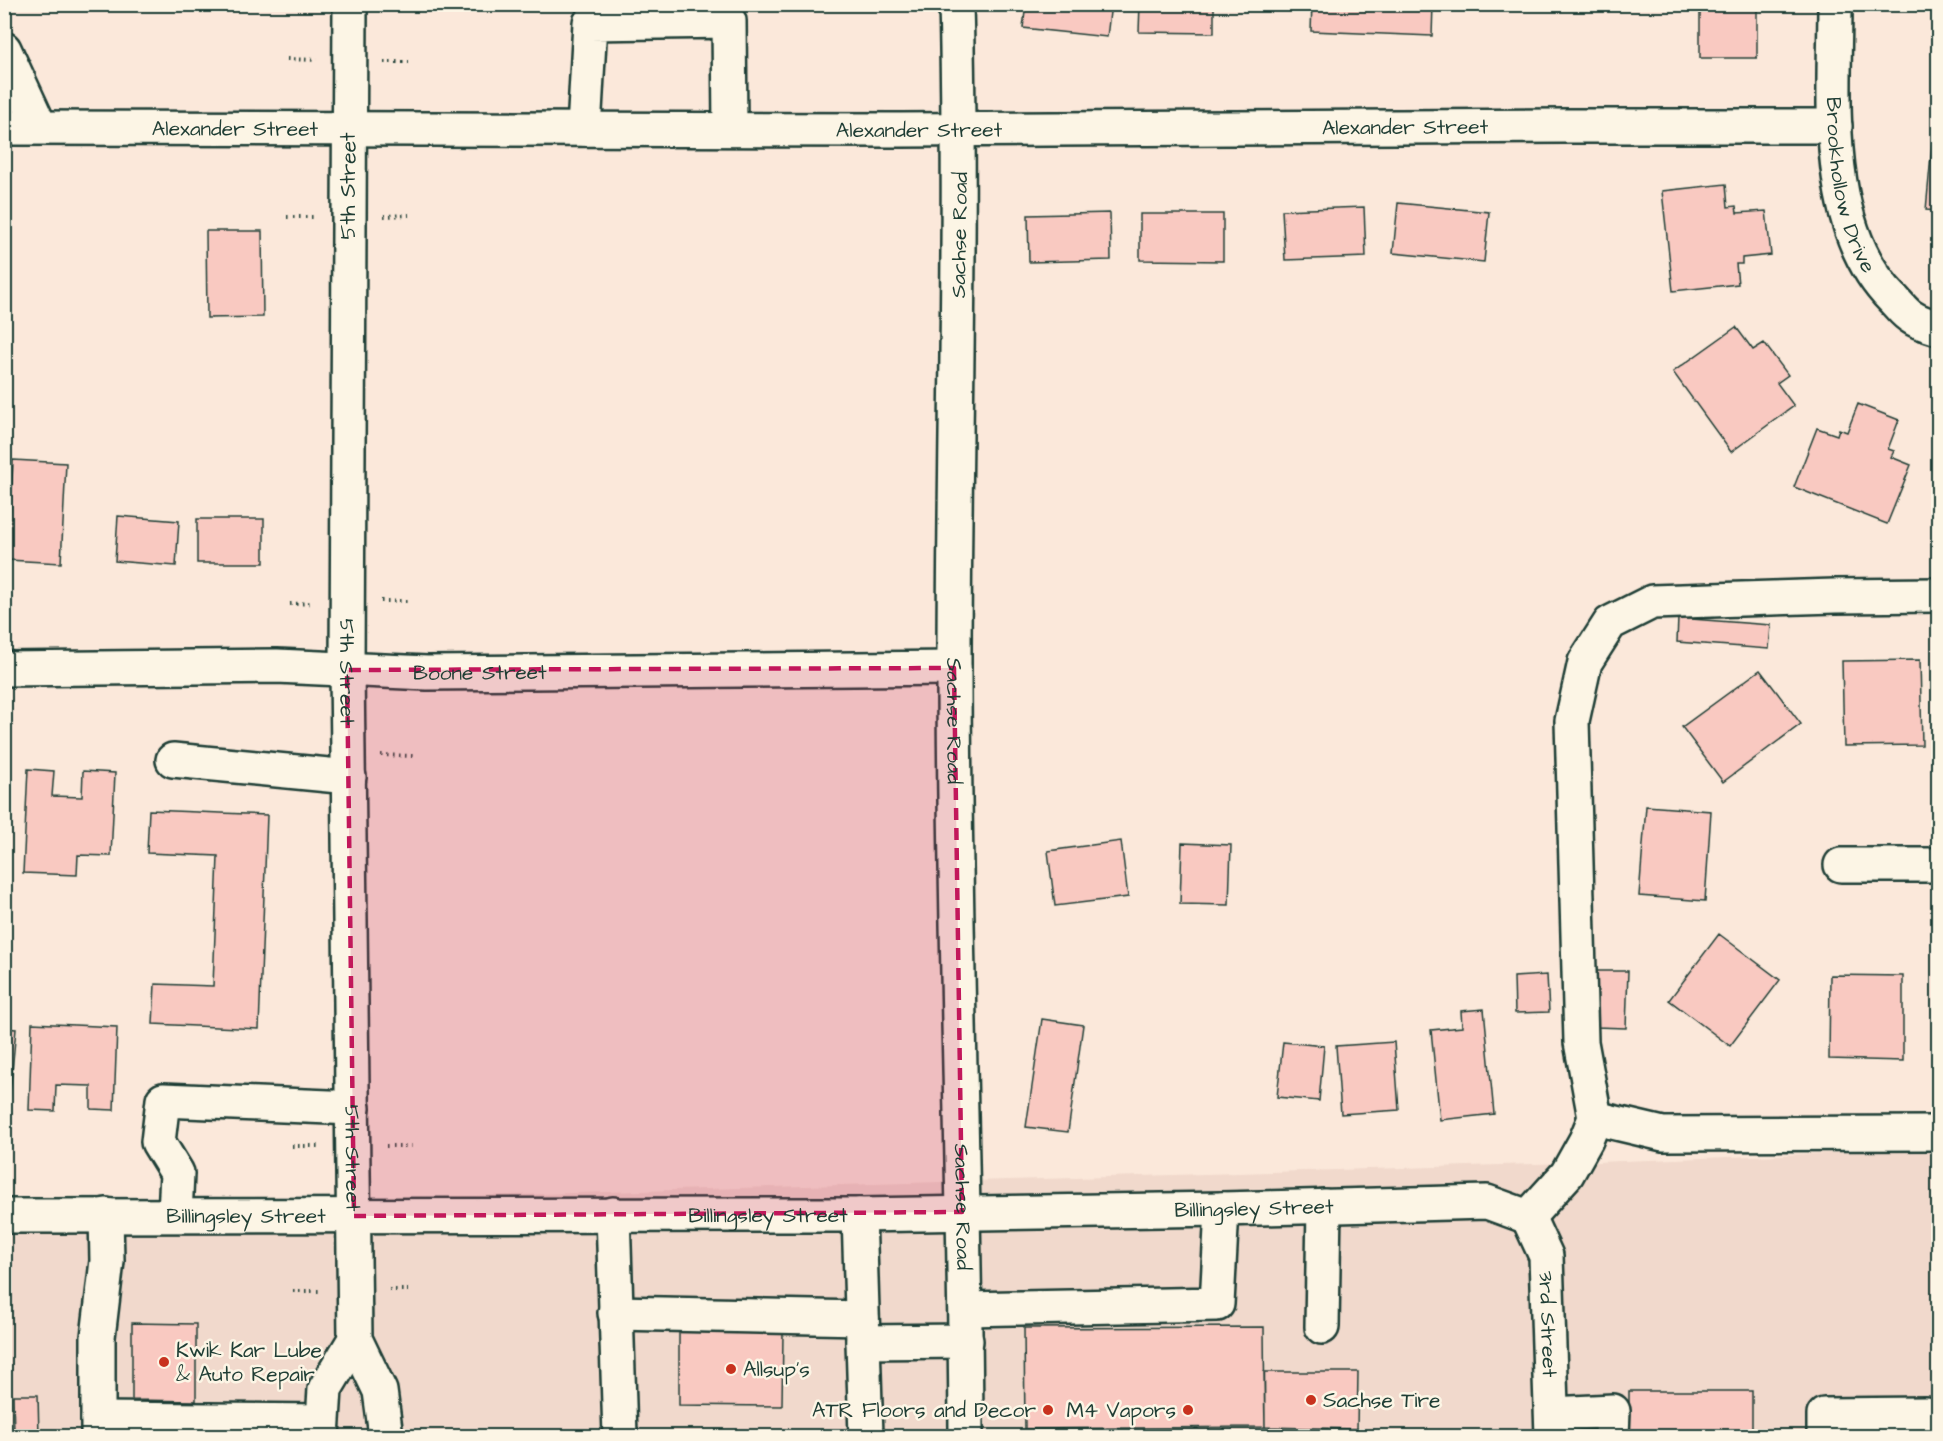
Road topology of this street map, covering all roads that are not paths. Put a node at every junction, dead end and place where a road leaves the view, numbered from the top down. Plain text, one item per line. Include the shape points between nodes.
1 (350, 4) edge
2 (957, 4) edge
3 (1835, 4) edge
4 (4, 49) edge
5 (1835, 126) junction
6 (40, 127) junction
7 (4, 128) edge
8 (730, 128) junction
9 (348, 129) junction
10 (585, 129) junction
11 (960, 129) junction
12 (1938, 328) edge
13 (1938, 595) edge
14 (954, 668) junction
15 (4, 669) edge
16 (347, 670) junction
17 (173, 760) dead end
18 (349, 777) junction
19 (1842, 865) dead end
20 (1938, 865) edge
21 (353, 1108) junction
22 (1595, 1118) junction
23 (1938, 1133) edge
24 (1324, 1206) junction
25 (1222, 1209) junction
26 (963, 1212) junction
27 (613, 1214) junction
28 (106, 1215) junction
29 (175, 1215) junction
30 (859, 1215) junction
31 (4, 1216) edge
32 (354, 1216) junction
33 (1528, 1217) junction
34 (615, 1313) junction
35 (966, 1325) junction
36 (1322, 1327) dead end
37 (862, 1330) junction
38 (355, 1339) junction
39 (1552, 1425) edge
40 (98, 1428) edge
41 (260, 1429) edge
42 (322, 1429) edge
43 (386, 1437) edge
44 (620, 1437) edge
45 (866, 1437) edge
46 (966, 1437) edge
47 (1612, 1437) edge
48 (1824, 1437) edge
49 (1925, 1437) edge

1 - 9 street, 5th Street
2 - 11 street, Sachse Road
3 - 5 street, Brookhollow Drive
4 - 6 street
5 - 11 street, Alexander Street
5 - 12 street, Brookhollow Drive via 1838,176 1851,233 1880,286 1912,318
6 - 7 street, Alexander Street
6 - 9 street, Alexander Street
8 - 10 street, Alexander Street
8 - 10 street via 729,21 590,23
8 - 11 street, Alexander Street
9 - 10 street, Alexander Street
9 - 16 street, 5th Street
11 - 14 street, Sachse Road
13 - 22 street via 1652,602 1610,623 1585,662 1572,721 1581,1042
14 - 16 street, Boone Street via 439,673
14 - 26 street, Sachse Road
15 - 16 street, Boone Street via 277,666
16 - 18 street, 5th Street
17 - 18 street
18 - 21 street, 5th Street
19 - 20 street
21 - 29 street via 163,1100 158,1142 177,1173
21 - 32 street, 5th Street
22 - 23 street via 1663,1134
22 - 33 street via 1567,1174
24 - 25 street, Billingsley Street
24 - 33 street, Billingsley Street via 1487,1202
24 - 36 street
25 - 26 street, Billingsley Street
25 - 35 street via 1217,1304
26 - 30 street, Billingsley Street
26 - 35 street, Sachse Road
27 - 30 street, Billingsley Street
27 - 32 street, Billingsley Street
27 - 34 street
28 - 29 street, Billingsley Street
28 - 31 street, Billingsley Street
28 - 40 street via 107,1261 98,1337
29 - 32 street, Billingsley Street
30 - 37 street
32 - 38 street, 5th Street
33 - 39 street, 3rd Street via 1546,1256
34 - 37 street
34 - 44 street
35 - 37 street
35 - 46 street, Sachse Road
37 - 45 street
38 - 42 street via 326,1389
38 - 43 street, 5th Street via 380,1391
39 - 47 street via 1612,1411
40 - 41 street
41 - 42 street
48 - 49 street via 1824,1415 1926,1414

